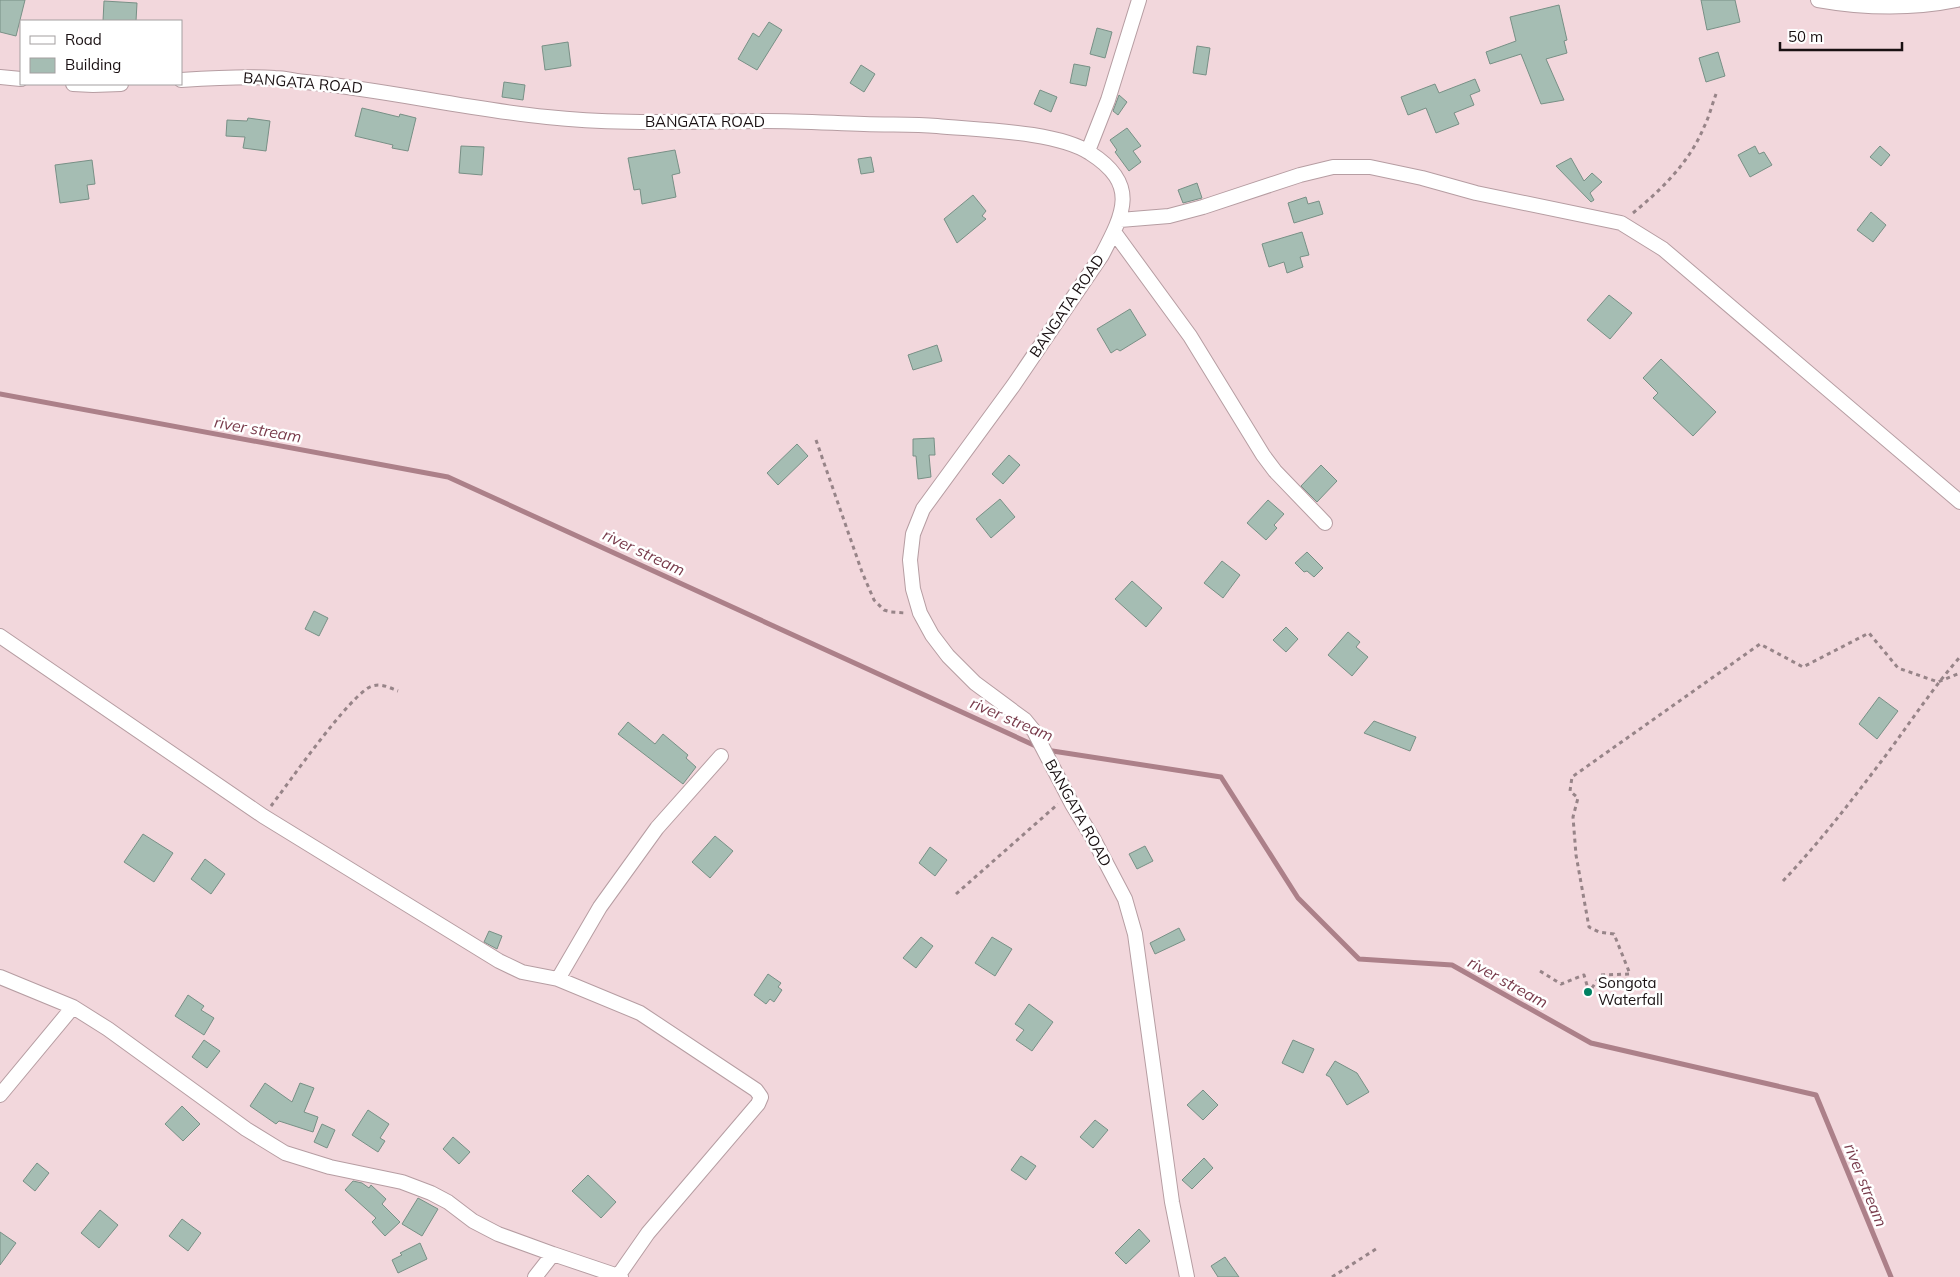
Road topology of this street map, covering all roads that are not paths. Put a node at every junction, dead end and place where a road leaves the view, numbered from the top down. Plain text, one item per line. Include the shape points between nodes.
1 (1140, 0) edge
2 (1818, 0) edge
3 (1958, 0) edge
4 (0, 77) edge
5 (20, 79) edge
6 (182, 80) edge
7 (83, 85) edge
8 (107, 85) edge
9 (1088, 151) junction
10 (1117, 226) junction
11 (1960, 502) edge
12 (1325, 523) dead end
13 (0, 636) edge
14 (721, 756) dead end
15 (0, 978) edge
16 (558, 979) junction
17 (74, 1008) junction
18 (0, 1095) edge
19 (553, 1254) junction
20 (619, 1276) edge
21 (535, 1277) edge
22 (1187, 1277) edge

1 - 9 street
2 - 3 street via 1845,5 1903,6
4 - 5 street
6 - 9 street, BANGATA ROAD via 276,78 548,117 628,122 920,125 1029,135 1065,141
7 - 8 street
9 - 10 street, BANGATA ROAD via 1108,168 1122,191 1124,203
10 - 11 street via 1203,207 1333,167 1370,167 1621,223 1663,249
10 - 12 street via 1263,454
10 - 22 street, BANGATA ROAD via 1102,255 1019,378 923,508 913,534 910,560 913,590 932,635 975,683 1030,725 1125,899 1131,916 1147,1012 1172,1202
13 - 16 street via 263,816 499,961 522,972
14 - 16 street via 657,828 600,906
15 - 17 street
16 - 20 street via 640,1013 756,1090 761,1097 648,1232
17 - 18 street
17 - 19 street via 285,1153 330,1167 402,1182 448,1202 498,1234
19 - 20 street
19 - 21 street

